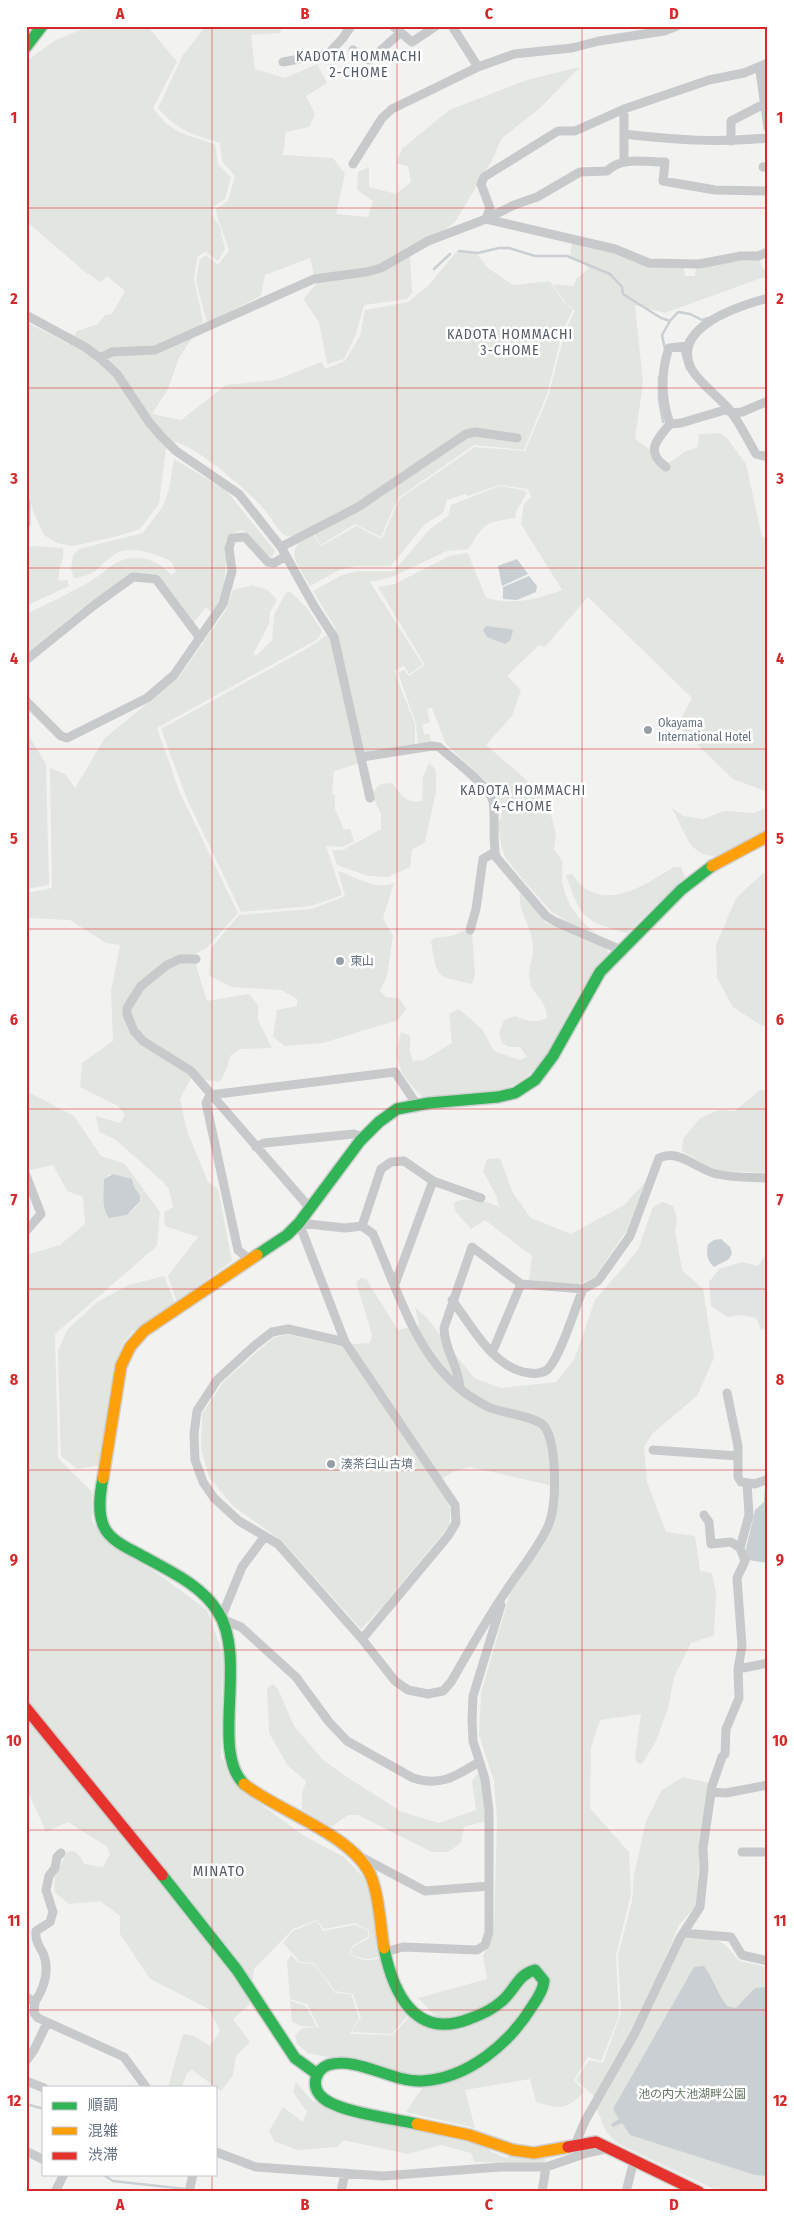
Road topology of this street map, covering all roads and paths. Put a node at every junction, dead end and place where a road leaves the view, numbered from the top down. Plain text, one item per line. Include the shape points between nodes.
1 (42, 26) edge
2 (351, 26) edge
3 (436, 26) edge
4 (452, 26) edge
5 (677, 26) edge
6 (396, 30) edge
7 (26, 46) edge
8 (353, 50) dead end
9 (283, 62) dead end
10 (768, 63) edge
11 (478, 67) junction
12 (764, 104) junction
13 (624, 108) junction
14 (768, 128) edge
15 (624, 134) junction
16 (768, 138) edge
17 (731, 141) junction
18 (624, 162) junction
19 (353, 164) dead end
20 (768, 191) edge
21 (486, 219) junction
22 (768, 252) edge
23 (768, 298) edge
24 (26, 316) edge
25 (686, 346) junction
26 (100, 358) junction
27 (768, 401) edge
28 (730, 411) junction
29 (670, 424) junction
30 (517, 438) dead end
31 (768, 457) edge
32 (666, 468) dead end
33 (26, 502) edge
34 (26, 524) edge
35 (281, 547) junction
36 (286, 556) junction
37 (200, 638) junction
38 (26, 660) edge
39 (26, 701) edge
40 (362, 758) junction
41 (370, 798) dead end
42 (768, 836) edge
43 (495, 852) junction
44 (470, 930) dead end
45 (621, 950) junction
46 (196, 959) dead end
47 (210, 1095) junction
48 (417, 1105) junction
49 (364, 1137) junction
50 (256, 1147) junction
51 (26, 1175) edge
52 (768, 1178) edge
53 (433, 1181) junction
54 (481, 1198) dead end
55 (310, 1207) junction
56 (299, 1223) junction
57 (362, 1226) junction
58 (26, 1231) edge
59 (250, 1260) junction
60 (395, 1284) junction
61 (521, 1284) junction
62 (583, 1289) junction
63 (452, 1300) junction
64 (345, 1342) junction
65 (492, 1353) junction
66 (460, 1388) junction
67 (728, 1393) dead end
68 (653, 1450) dead end
69 (738, 1456) junction
70 (768, 1479) edge
71 (747, 1483) junction
72 (704, 1515) dead end
73 (265, 1536) junction
74 (740, 1548) junction
75 (506, 1591) junction
76 (223, 1618) junction
77 (362, 1639) junction
78 (768, 1663) edge
79 (738, 1669) junction
80 (26, 1708) edge
81 (479, 1762) junction
82 (768, 1785) edge
83 (711, 1792) junction
84 (742, 1852) dead end
85 (768, 1852) edge
86 (61, 1853) dead end
87 (356, 1855) junction
88 (489, 1886) junction
89 (684, 1933) junction
90 (385, 1952) junction
91 (768, 1961) edge
92 (26, 1997) edge
93 (35, 2002) junction
94 (47, 2023) junction
95 (26, 2061) edge
96 (317, 2074) junction
97 (26, 2081) edge
98 (145, 2086) edge
99 (42, 2087) edge
100 (576, 2145) junction
101 (611, 2148) junction
102 (26, 2151) edge
103 (218, 2153) edge
104 (42, 2159) edge
105 (634, 2160) junction
106 (546, 2167) junction
107 (345, 2174) junction
108 (63, 2176) edge
109 (193, 2176) edge
110 (682, 2188) edge
111 (190, 2190) edge
112 (55, 2192) edge
113 (341, 2192) edge
114 (542, 2192) edge
115 (626, 2192) edge
116 (699, 2192) edge

1 - 7 street
2 - 9 street via 328,54
3 - 6 street via 412,42
4 - 11 street
5 - 11 street via 572,48 514,54
6 - 8 street via 370,60
10 - 12 street via 760,71
10 - 13 street
11 - 19 street via 392,109 382,118
12 - 14 street
12 - 17 street via 731,121
13 - 15 street
13 - 21 street via 575,131 558,131 484,177 481,184 490,208
15 - 17 street via 684,141
15 - 18 street
16 - 17 street
18 - 20 street via 666,162 664,181 715,190
18 - 21 street via 607,171 580,172 537,197 514,204
21 - 22 street via 615,249 649,263 699,264
21 - 26 street via 428,240 381,268 314,279 155,350 112,352
23 - 25 street via 707,322
24 - 26 street
25 - 28 street via 692,369
25 - 29 street via 669,348 664,360 663,404
26 - 35 street via 117,374 161,436 176,451 239,494
27 - 28 street via 742,412
28 - 29 street
28 - 31 street via 756,454
29 - 32 street via 657,440 654,454
30 - 35 street via 475,432 466,434 358,507
33 - 34 street
35 - 36 street
36 - 37 street via 274,563 268,562 245,537 232,538 229,548 232,571 223,604
36 - 40 street via 334,637
37 - 38 street via 156,579 133,577
37 - 39 street via 174,676 147,698 67,738 61,736
40 - 41 street
40 - 43 street via 439,747 488,791 493,800
42 - 45 street via 703,872
43 - 44 street via 483,859
43 - 45 street via 546,916
45 - 48 street via 600,972 553,1056 528,1085 498,1096
46 - 47 street via 180,959 167,965 141,986 127,1008 127,1014 134,1031 143,1041 191,1071
47 - 48 street via 395,1072
47 - 50 street
47 - 59 street via 206,1103 238,1250
48 - 49 street via 397,1109
49 - 50 street via 354,1134 264,1143
49 - 55 street
50 - 55 street
51 - 58 street via 41,1214
52 - 62 street via 717,1174 675,1154 659,1158 630,1236 598,1281
53 - 54 street
53 - 57 street via 404,1161 391,1162 380,1169
53 - 60 street
55 - 56 street
56 - 57 street via 345,1228
56 - 59 street
56 - 64 street
57 - 60 street via 373,1234
59 - 76 street via 144,1331 130,1347 119,1376 100,1496 101,1516 108,1532 119,1543 199,1590
60 - 66 street via 413,1325 436,1364
61 - 62 street
61 - 63 street via 472,1246
61 - 65 street
62 - 65 street via 556,1356 547,1370 535,1374 517,1372
63 - 65 street
63 - 66 street via 444,1339 460,1379
64 - 73 street via 288,1329 272,1332 217,1380 197,1411 195,1460 203,1482 214,1498 239,1521
64 - 77 street via 455,1505 456,1523
66 - 75 street via 489,1407 544,1426 553,1449 554,1487 550,1522 543,1538
67 - 69 street
68 - 69 street
69 - 71 street via 738,1477 740,1482
70 - 71 street
71 - 74 street via 749,1515
72 - 74 street via 709,1522 711,1544 731,1542
73 - 76 street via 242,1567
73 - 77 street via 278,1544
74 - 79 street via 745,1561 737,1578 742,1646
75 - 77 street via 443,1691 428,1694 408,1690 395,1681
75 - 81 street via 473,1696 473,1741
76 - 81 street via 241,1628 296,1677 346,1741 422,1781 452,1778
76 - 87 street via 231,1646 230,1752 238,1777 251,1789
78 - 79 street
79 - 83 street via 739,1698 726,1729 725,1754
80 - 96 street via 218,1945 295,2058
81 - 88 street via 489,1811
82 - 83 street via 726,1793
83 - 89 street via 703,1848 700,1907
84 - 85 street
86 - 93 street via 46,1890 53,1912 50,1922 36,1931 35,1937 44,1956 45,1977 44,1987
87 - 88 street via 425,1891
87 - 90 street via 374,1884
88 - 90 street via 489,1932 485,1945 477,1950 402,1947
89 - 91 street via 731,1937 742,1955
89 - 100 street via 635,2033 585,2121
90 - 96 street via 397,1990 410,2008 430,2024 457,2023 479,2015 504,2000 522,1975 531,1970 541,1974 544,1982 520,2027 463,2070 420,2081 342,2064 328,2065
92 - 93 street
93 - 94 street via 34,2013
94 - 95 street
94 - 98 street via 124,2057
96 - 100 street via 314,2083 318,2094 336,2106 469,2135 523,2152
97 - 99 street
100 - 101 street via 596,2142
101 - 105 street
101 - 106 street
102 - 104 street
103 - 107 street via 256,2167
105 - 110 street
105 - 115 street
106 - 107 street via 500,2167 383,2176
106 - 114 street
107 - 113 street
108 - 112 street
109 - 111 street
110 - 116 street

